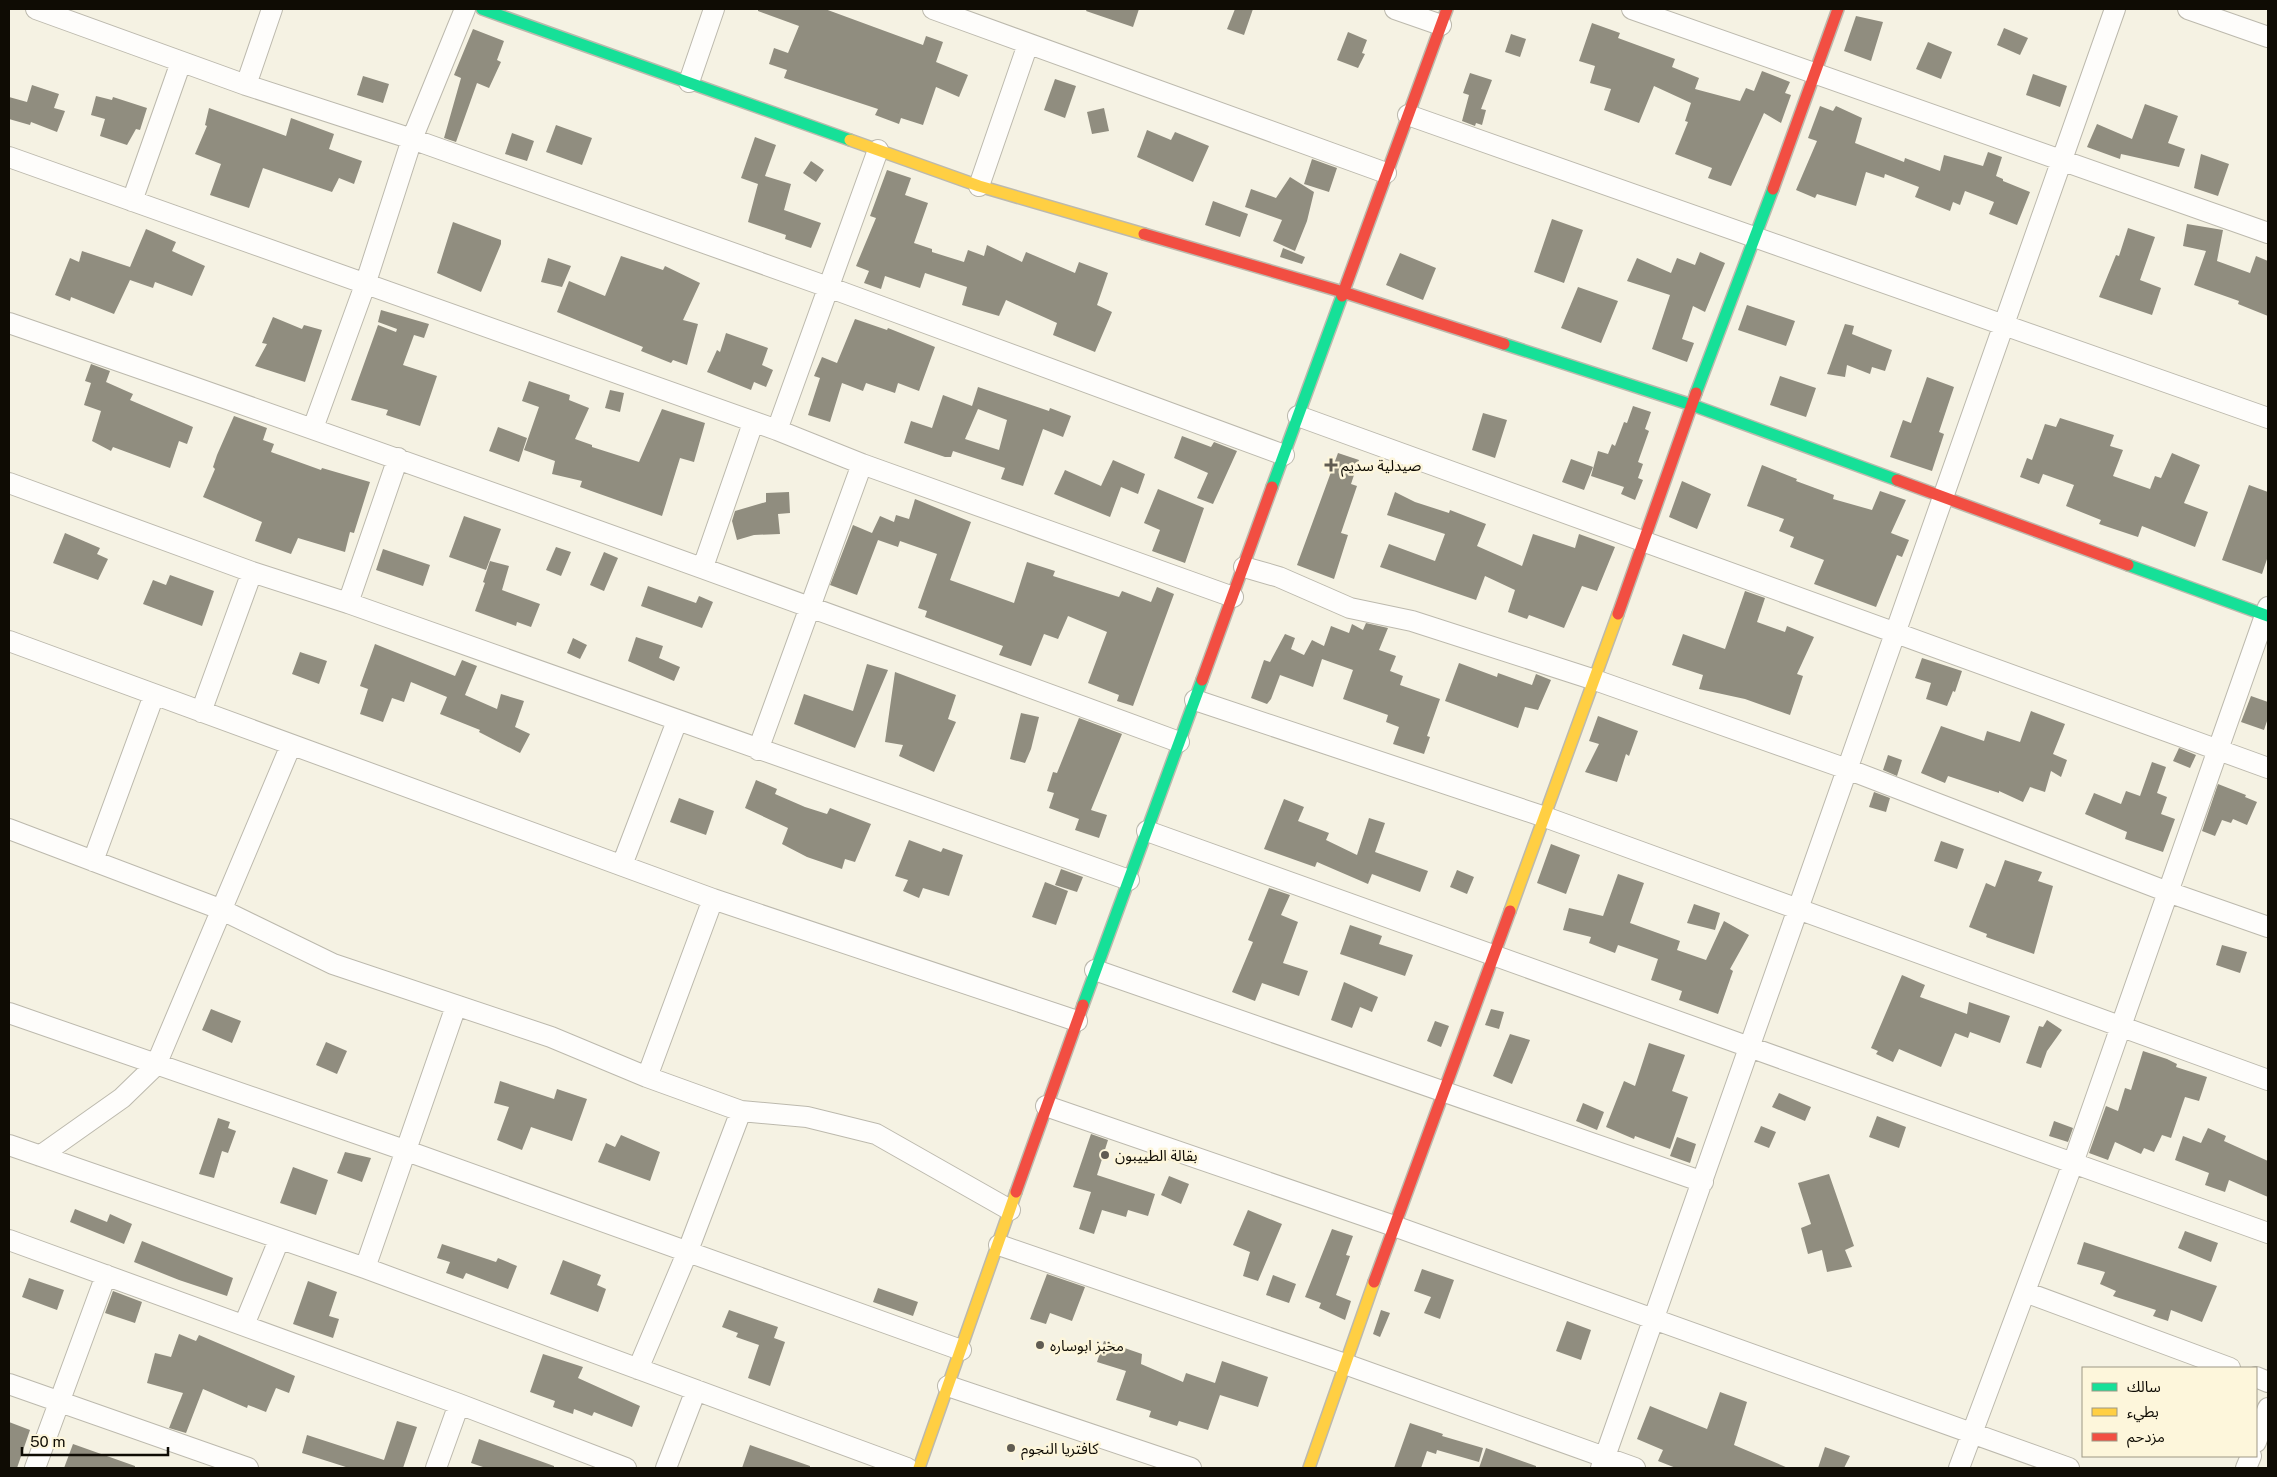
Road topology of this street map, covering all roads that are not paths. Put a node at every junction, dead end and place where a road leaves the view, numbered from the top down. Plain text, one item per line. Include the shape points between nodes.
1 (36, 9) edge
2 (272, 9) edge
3 (464, 9) edge
4 (482, 9) edge
5 (714, 9) edge
6 (933, 9) edge
7 (1395, 9) edge
8 (1632, 9) edge
9 (1838, 9) edge
10 (2115, 9) edge
11 (2188, 9) edge
12 (2233, 16) edge
13 (82, 17) edge
14 (1444, 17) edge
15 (2268, 37) edge
16 (1028, 44) junction
17 (181, 62) junction
18 (1815, 74) junction
19 (689, 82) junction
20 (246, 85) junction
21 (1408, 115) junction
22 (412, 139) junction
23 (878, 150) junction
24 (9, 157) edge
25 (2062, 160) junction
26 (1386, 173) junction
27 (979, 186) junction
28 (132, 201) junction
29 (2268, 233) edge
30 (1756, 238) junction
31 (365, 284) junction
32 (828, 286) junction
33 (1343, 292) junction
34 (9, 323) edge
35 (2004, 326) junction
36 (1692, 406) junction
37 (1298, 416) junction
38 (2268, 418) edge
39 (753, 423) junction
40 (313, 428) junction
41 (777, 430) junction
42 (1284, 456) junction
43 (398, 458) junction
44 (862, 464) junction
45 (9, 483) edge
46 (1944, 498) junction
47 (1645, 542) junction
48 (703, 567) junction
49 (1244, 567) junction
50 (252, 572) junction
51 (1233, 598) junction
52 (348, 603) junction
53 (811, 607) junction
54 (2267, 613) edge
55 (1896, 634) junction
56 (9, 641) edge
57 (1595, 680) junction
58 (154, 696) junction
59 (1195, 700) junction
60 (201, 712) junction
61 (677, 721) junction
62 (1179, 742) junction
63 (290, 745) junction
64 (2217, 749) junction
65 (758, 750) junction
66 (2268, 768) edge
67 (1847, 769) junction
68 (1545, 817) junction
69 (9, 829) edge
70 (1147, 831) junction
71 (93, 861) junction
72 (622, 865) junction
73 (1129, 880) junction
74 (2168, 892) junction
75 (712, 899) junction
76 (1800, 908) junction
77 (220, 909) junction
78 (2268, 927) edge
79 (1495, 956) junction
80 (1096, 970) junction
81 (456, 1006) junction
82 (9, 1013) edge
83 (1077, 1021) junction
84 (2120, 1026) junction
85 (1750, 1047) junction
86 (156, 1065) junction
87 (647, 1077) junction
88 (2268, 1080) edge
89 (1443, 1091) junction
90 (1046, 1106) junction
91 (741, 1111) junction
92 (9, 1145) edge
93 (406, 1151) junction
94 (40, 1156) junction
95 (2073, 1163) junction
96 (1703, 1182) junction
97 (1010, 1210) junction
98 (1394, 1226) junction
99 (2268, 1233) edge
100 (9, 1240) edge
101 (279, 1240) junction
102 (999, 1244) junction
103 (687, 1253) junction
104 (365, 1268) junction
105 (106, 1275) junction
106 (2025, 1292) junction
107 (1655, 1319) junction
108 (244, 1325) junction
109 (961, 1350) junction
110 (1345, 1364) junction
111 (2227, 1367) edge
112 (638, 1368) junction
113 (9, 1384) edge
114 (948, 1386) junction
115 (696, 1390) junction
116 (60, 1402) junction
117 (459, 1404) junction
118 (2268, 1408) edge
119 (1972, 1433) junction
120 (2257, 1439) edge
121 (1603, 1463) edge
122 (34, 1468) edge
123 (248, 1468) edge
124 (436, 1468) edge
125 (626, 1468) edge
126 (666, 1468) edge
127 (906, 1468) edge
128 (919, 1468) edge
129 (1191, 1468) edge
130 (1309, 1468) edge
131 (1635, 1468) edge
132 (1959, 1468) edge
133 (2069, 1468) edge

1 - 13 street
2 - 20 street
3 - 22 street
4 - 19 street
5 - 19 street
6 - 16 street
7 - 14 street
8 - 18 street
9 - 18 street
10 - 25 street
11 - 12 street
12 - 15 street
13 - 17 street
14 - 21 street
16 - 26 street
16 - 27 street
17 - 20 street
17 - 28 street
18 - 25 street
18 - 30 street
19 - 23 street
20 - 22 street
21 - 26 street
21 - 30 street
22 - 31 street
22 - 32 street
23 - 27 street
23 - 32 street
24 - 28 street
25 - 29 street
25 - 35 street
26 - 33 street
27 - 33 street
28 - 31 street
30 - 35 street
30 - 36 street
31 - 39 street
31 - 40 street
32 - 41 street
32 - 42 street
33 - 36 street
33 - 37 street
34 - 40 street
35 - 38 street
35 - 46 street
36 - 46 street
36 - 47 street
37 - 42 street
37 - 47 street
39 - 41 street
39 - 48 street
40 - 43 street
41 - 44 street
42 - 49 street
43 - 48 street
43 - 52 street
44 - 51 street
44 - 53 street
45 - 50 street
46 - 54 street
46 - 55 street
47 - 55 street
47 - 57 street
48 - 53 street
49 - 51 street
49 - 57 street via 1279,577 1350,608 1412,621
50 - 52 street
50 - 60 street
51 - 59 street
52 - 61 street
53 - 62 street
53 - 65 street
54 - 64 street
55 - 64 street
55 - 67 street
56 - 58 street
57 - 67 street
57 - 68 street
58 - 60 street
58 - 71 street
59 - 62 street
59 - 68 street
60 - 63 street
61 - 65 street
61 - 72 street
62 - 70 street
63 - 72 street
63 - 77 street
64 - 66 street
64 - 74 street
65 - 73 street
67 - 74 street
67 - 76 street
68 - 76 street
68 - 79 street
69 - 71 street
70 - 73 street
70 - 79 street
71 - 77 street
72 - 75 street
73 - 80 street
74 - 78 street
74 - 84 street
75 - 83 street
75 - 87 street
76 - 84 street
76 - 85 street
77 - 81 street via 333,964
77 - 86 street
79 - 85 street
79 - 89 street
80 - 83 street
80 - 89 street
81 - 87 street via 551,1036
81 - 93 street
82 - 86 street
83 - 90 street
84 - 88 street
84 - 95 street
85 - 95 street
85 - 96 street
86 - 93 street
86 - 94 street via 122,1098
87 - 91 street
89 - 96 street
89 - 98 street
90 - 97 street
90 - 98 street
91 - 97 street via 807,1117 876,1134
91 - 103 street
92 - 94 street
93 - 103 street
93 - 104 street
94 - 101 street
95 - 99 street
95 - 106 street
96 - 107 street
97 - 102 street
98 - 107 street
98 - 110 street
100 - 105 street
101 - 104 street
101 - 108 street
102 - 109 street
102 - 110 street
103 - 109 street
103 - 112 street
104 - 112 street
105 - 108 street
105 - 116 street
106 - 111 street
106 - 119 street
107 - 119 street
107 - 121 street
108 - 117 street
109 - 114 street
110 - 121 street
110 - 130 street
112 - 115 street
113 - 116 street
114 - 128 street
114 - 129 street
115 - 126 street
115 - 127 street
116 - 122 street
116 - 123 street
117 - 124 street
117 - 125 street
118 - 120 street
119 - 132 street
119 - 133 street
121 - 131 street

